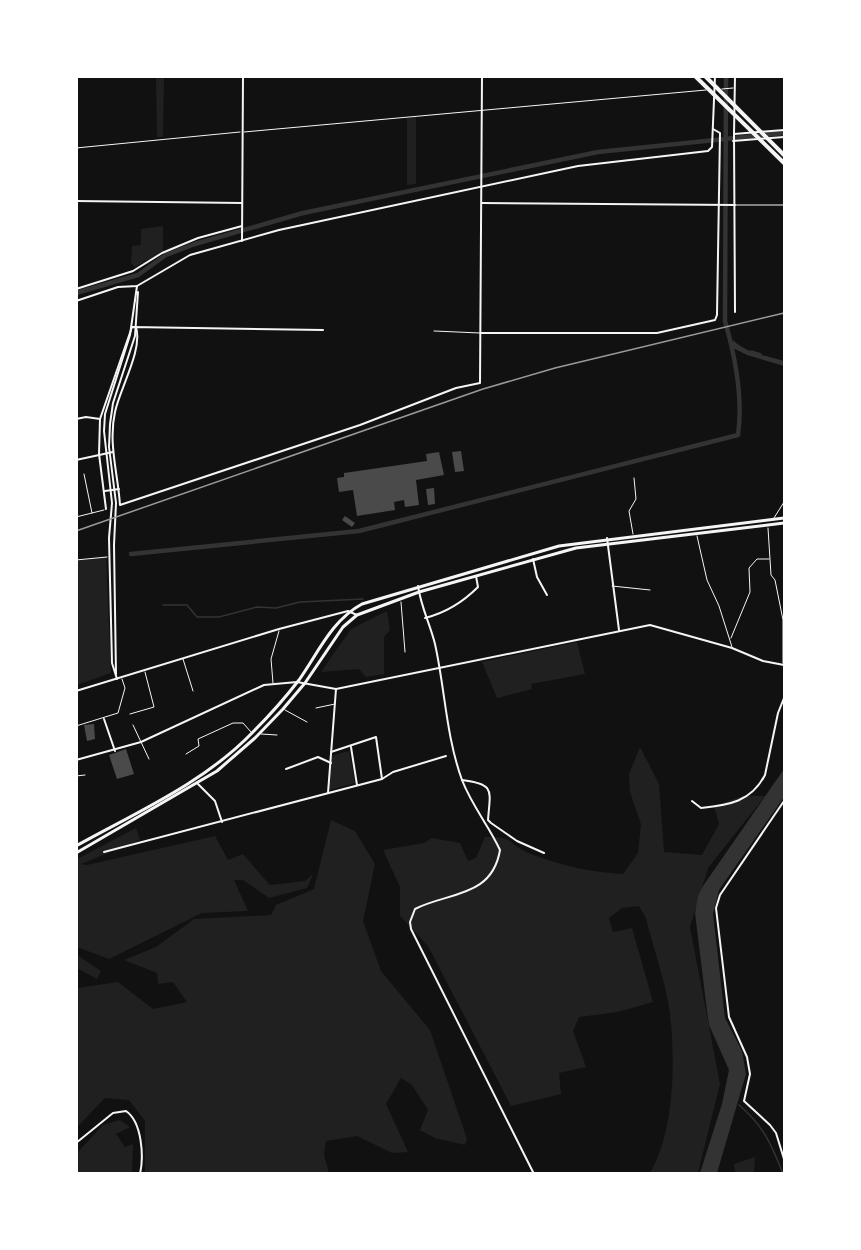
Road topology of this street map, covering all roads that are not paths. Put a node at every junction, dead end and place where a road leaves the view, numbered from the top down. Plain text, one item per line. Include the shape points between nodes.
1 (243, 76) edge
2 (482, 76) edge
3 (695, 76) edge
4 (705, 76) edge
5 (715, 76) edge
6 (735, 76) edge
7 (735, 88) junction
8 (715, 90) junction
9 (482, 110) junction
10 (713, 129) junction
11 (784, 130) edge
12 (242, 132) junction
13 (734, 134) junction
14 (784, 137) edge
15 (76, 138) edge
16 (734, 141) junction
17 (77, 148) edge
18 (784, 155) edge
19 (784, 163) edge
20 (482, 188) junction
21 (76, 201) edge
22 (242, 203) junction
23 (482, 203) junction
24 (720, 205) junction
25 (735, 205) junction
26 (784, 205) edge
27 (242, 226) junction
28 (242, 241) junction
29 (137, 286) junction
30 (76, 289) edge
31 (76, 301) edge
32 (735, 312) dead end
33 (132, 327) junction
34 (136, 327) junction
35 (323, 330) dead end
36 (434, 331) dead end
37 (481, 333) junction
38 (76, 419) edge
39 (100, 419) junction
40 (113, 452) junction
41 (99, 454) junction
42 (76, 460) edge
43 (84, 474) dead end
44 (634, 478) dead end
45 (119, 489) junction
46 (105, 490) junction
47 (784, 502) edge
48 (106, 509) joint
49 (92, 513) junction
50 (76, 517) edge
51 (784, 518) edge
52 (773, 519) junction
53 (784, 523) edge
54 (767, 525) junction
55 (696, 528) junction
56 (697, 534) junction
57 (633, 536) junction
58 (607, 538) junction
59 (608, 543) junction
60 (118, 557) dead end
61 (770, 559) junction
62 (76, 560) edge
63 (533, 560) junction
64 (503, 562) junction
65 (505, 568) junction
66 (476, 576) junction
67 (418, 586) junction
68 (612, 586) junction
69 (650, 590) dead end
70 (419, 592) junction
71 (547, 595) dead end
72 (400, 597) junction
73 (348, 612) junction
74 (357, 615) junction
75 (425, 618) junction
76 (279, 629) junction
77 (619, 630) junction
78 (731, 640) junction
79 (732, 648) junction
80 (405, 652) dead end
81 (183, 659) junction
82 (113, 663) junction
83 (784, 664) edge
84 (439, 669) junction
85 (145, 670) junction
86 (121, 677) junction
87 (117, 679) junction
88 (297, 682) junction
89 (305, 683) junction
90 (273, 684) junction
91 (336, 689) junction
92 (76, 691) edge
93 (193, 691) dead end
94 (784, 698) edge
95 (335, 704) junction
96 (316, 708) dead end
97 (283, 709) junction
98 (130, 714) dead end
99 (104, 719) junction
100 (307, 722) dead end
101 (133, 725) dead end
102 (76, 726) edge
103 (252, 733) junction
104 (259, 734) junction
105 (277, 735) dead end
106 (246, 739) junction
107 (141, 742) junction
108 (249, 744) junction
109 (351, 745) junction
110 (115, 751) junction
111 (332, 752) junction
112 (186, 754) dead end
113 (446, 756) dead end
114 (149, 759) dead end
115 (76, 760) edge
116 (331, 763) junction
117 (286, 769) dead end
118 (85, 775) dead end
119 (76, 776) edge
120 (382, 779) junction
121 (462, 780) junction
122 (198, 784) junction
123 (357, 785) junction
124 (328, 793) junction
125 (692, 801) dead end
126 (784, 801) edge
127 (222, 822) junction
128 (76, 846) edge
129 (104, 852) dead end
130 (76, 853) edge
131 (544, 853) dead end
132 (76, 1143) edge
133 (784, 1159) edge
134 (140, 1173) edge
135 (534, 1173) edge

1 - 12 street
2 - 9 street
3 - 19 highway
4 - 18 highway
5 - 8 street
6 - 7 street
7 - 8 lane
7 - 13 street
8 - 9 lane
8 - 10 street
9 - 12 lane
9 - 20 street
10 - 20 street via 712,147 708,151 607,160
10 - 24 street via 720,133
11 - 13 street
12 - 17 lane
12 - 22 street
13 - 16 street
14 - 16 street
15 - 17 lane
16 - 25 street
20 - 23 street
20 - 28 street
21 - 22 street
22 - 27 street
23 - 24 street
23 - 37 street
24 - 25 street
24 - 37 street via 715,320 657,333
25 - 26 lane
25 - 32 street
27 - 28 street
27 - 30 street via 198,238 162,253 133,272
28 - 29 street via 190,255
29 - 31 street
29 - 33 street
29 - 34 street
33 - 34 street
33 - 39 street
33 - 82 street via 105,414 104,431 112,503 109,538
34 - 35 street
34 - 40 street via 136,349 114,416
34 - 82 street via 113,403 108,447 116,503
36 - 37 lane
37 - 45 street via 480,383 120,505
38 - 39 street
39 - 41 street
40 - 41 street
40 - 45 street
41 - 42 street
41 - 46 street
43 - 49 lane
44 - 57 lane via 636,499 630,511
45 - 46 street
46 - 48 street
47 - 52 lane
48 - 49 lane
49 - 50 lane
51 - 52 main road
52 - 54 lane
52 - 55 main road
53 - 54 main road
54 - 56 main road
54 - 61 lane
55 - 56 lane
55 - 57 main road
56 - 59 main road
56 - 78 lane via 707,580
57 - 58 main road
58 - 59 street
58 - 64 main road
59 - 63 main road
59 - 68 street
60 - 62 lane
61 - 78 lane via 752,562 749,568 750,592
61 - 83 lane via 783,620
63 - 65 main road
63 - 71 street
64 - 65 main road
64 - 67 main road
65 - 66 main road
66 - 70 main road
66 - 75 street via 478,587 472,594 441,614
67 - 70 street
67 - 73 main road
68 - 69 lane
68 - 77 street
70 - 72 main road
70 - 75 street
72 - 74 main road
72 - 80 lane
73 - 74 street
73 - 76 street
73 - 88 main road
74 - 89 main road via 343,627
75 - 84 street
76 - 81 street
76 - 90 lane via 271,659
77 - 79 street via 662,626
77 - 84 street
78 - 79 lane
79 - 83 street via 749,657
81 - 85 street
81 - 93 lane
82 - 87 street
84 - 91 street
84 - 121 street via 450,741
85 - 86 street
85 - 98 lane via 154,706
86 - 87 street
86 - 99 lane via 125,688 121,709
87 - 92 street
88 - 89 street
88 - 90 street
88 - 103 main road
89 - 91 street
89 - 97 main road
90 - 107 street
91 - 95 street
94 - 125 street via 760,784 738,802 701,808
95 - 96 lane
95 - 111 street
97 - 100 lane
97 - 104 main road
99 - 102 lane
99 - 110 street
101 - 107 lane
103 - 106 main road
103 - 112 lane via 243,723 233,723 198,739 199,746
104 - 105 lane
104 - 108 main road
106 - 108 main road
106 - 128 main road via 184,787
107 - 110 street
107 - 114 lane
108 - 122 main road
109 - 111 street
109 - 120 street via 376,737
109 - 123 street
110 - 115 street
111 - 116 street
113 - 120 street
116 - 117 street via 318,757
116 - 124 street
118 - 119 lane
120 - 123 street
121 - 131 street via 489,789 491,823
121 - 135 street via 500,850 496,863 470,892 415,909 411,929
122 - 127 street via 215,801
122 - 130 main road
123 - 124 street
124 - 127 street
126 - 133 street via 720,895 716,908 729,1017 747,1057 750,1074 744,1101 770,1125
127 - 129 street
132 - 134 street via 113,1113 126,1111 136,1124

